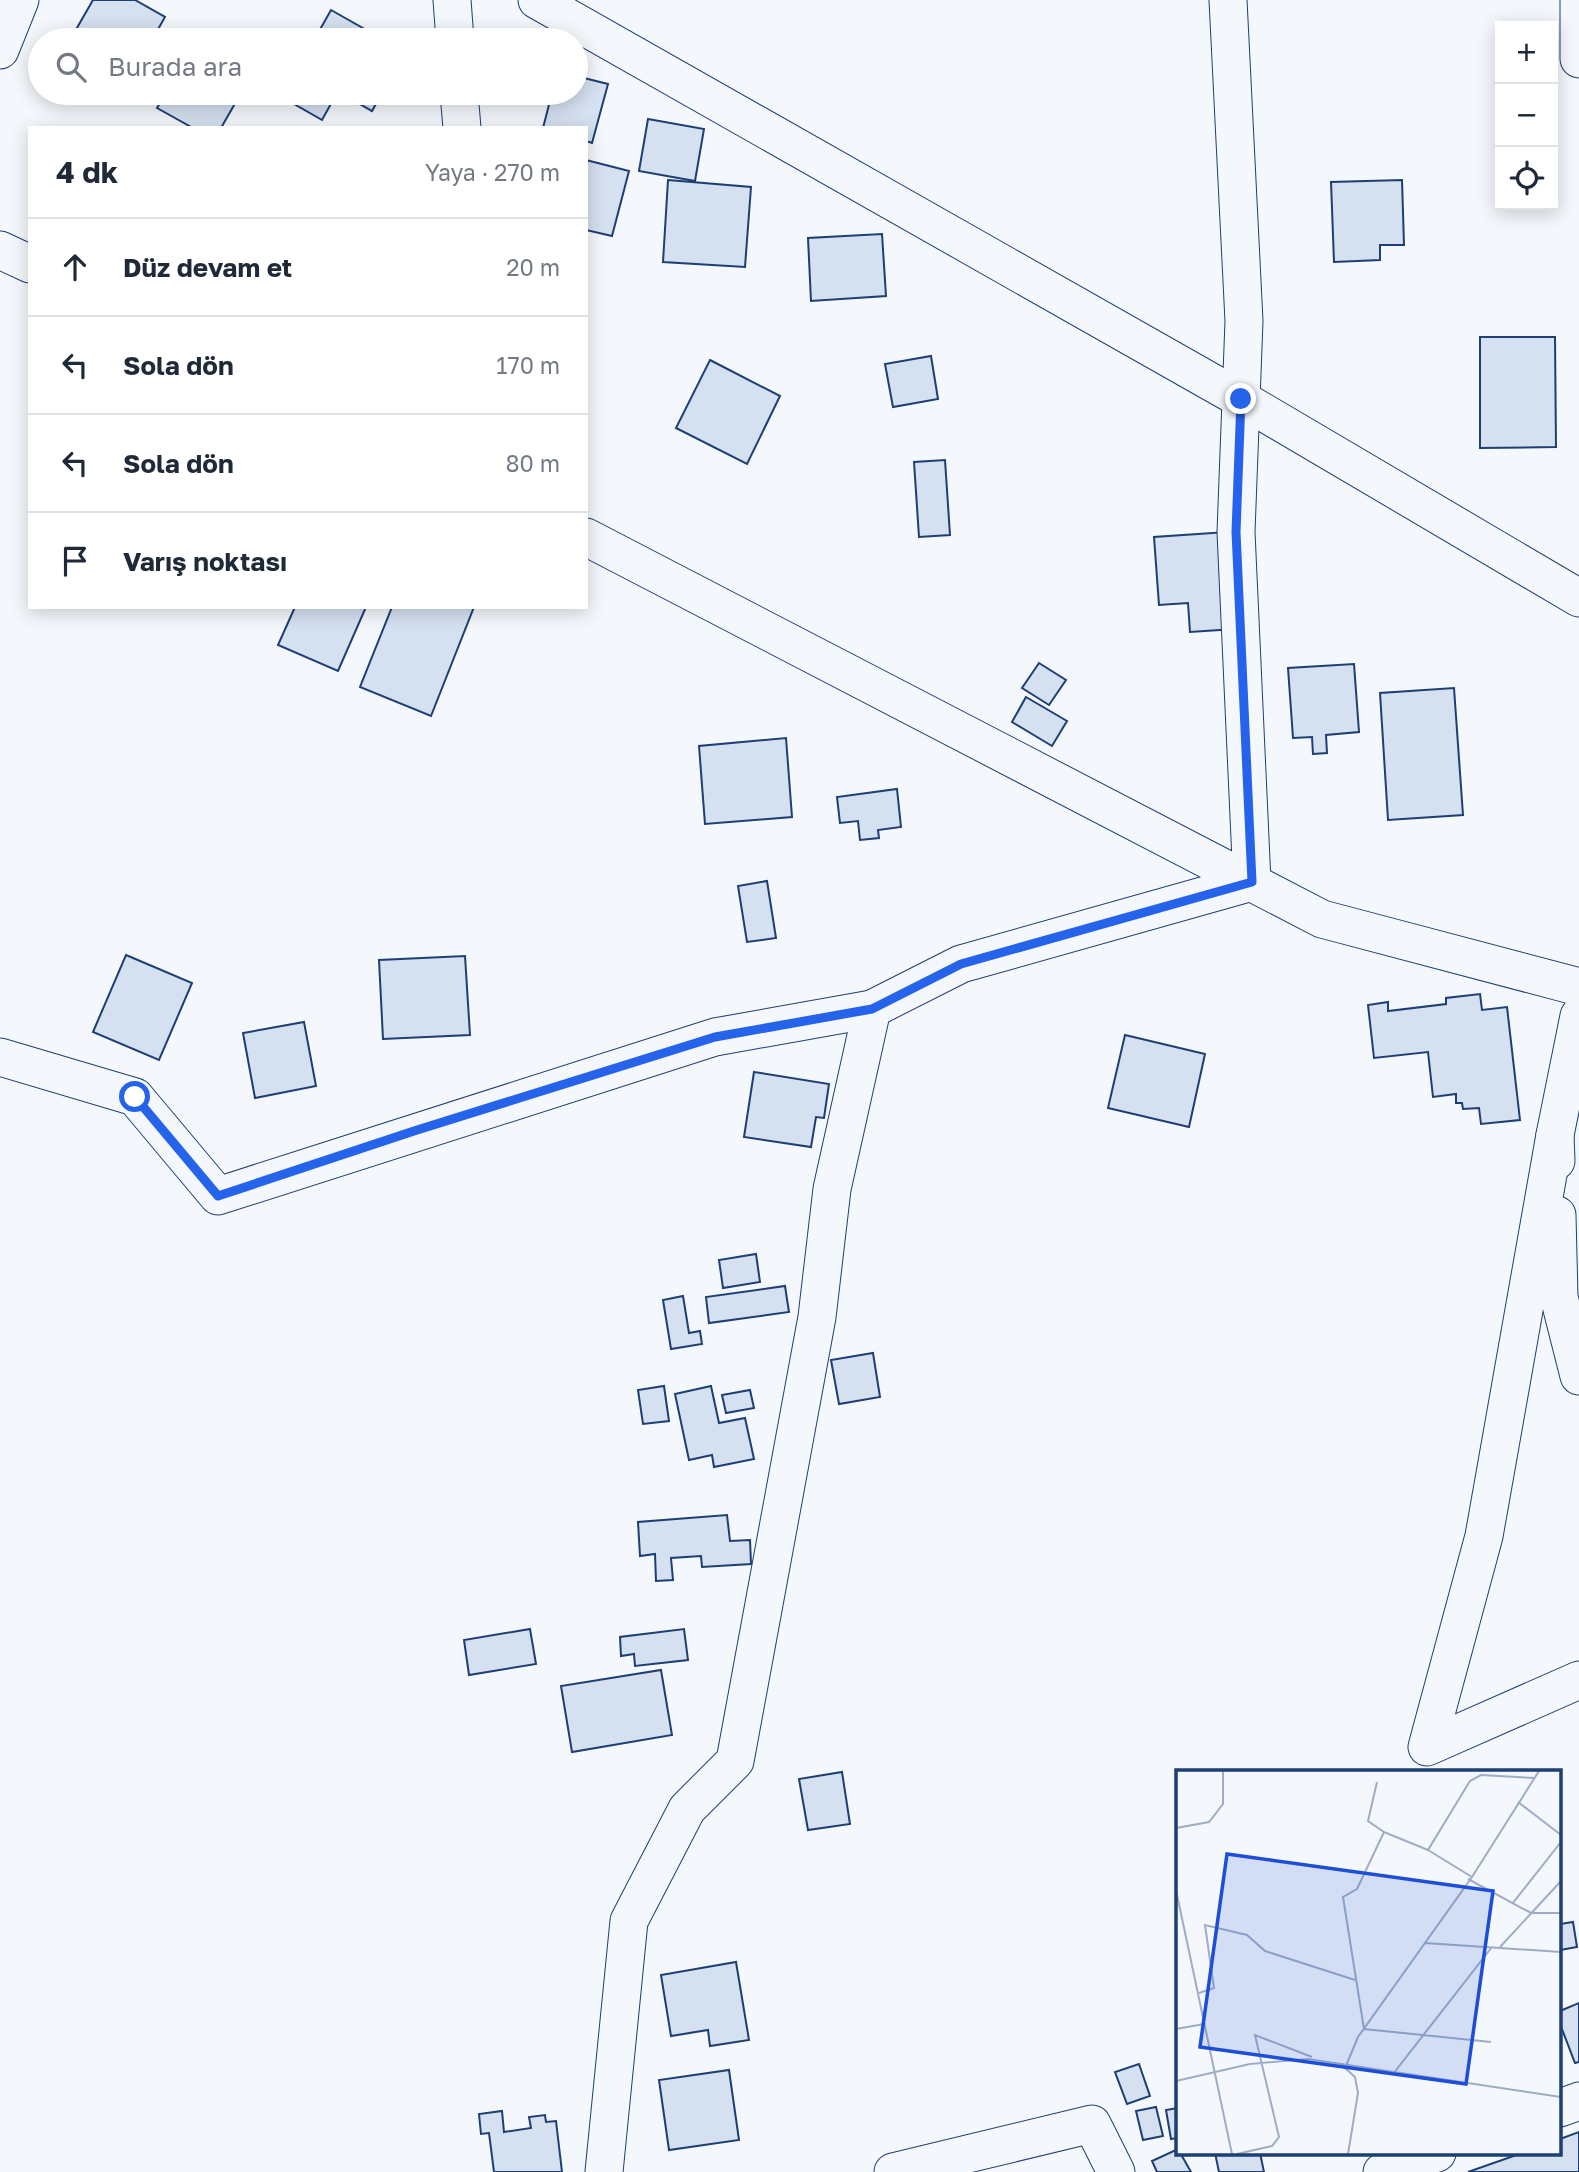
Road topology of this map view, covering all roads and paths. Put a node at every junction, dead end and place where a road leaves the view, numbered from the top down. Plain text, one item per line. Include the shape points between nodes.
1 (20, 0) edge
2 (452, 0) edge
3 (537, 0) edge
4 (1228, 0) edge
5 (1579, 0) edge
6 (454, 28) edge
7 (586, 28) edge
8 (588, 29) edge
9 (0, 50) edge
10 (1579, 59) edge
11 (460, 105) edge
12 (462, 126) edge
13 (0, 250) edge
14 (28, 263) edge
15 (1241, 399) junction
16 (588, 538) edge
17 (1579, 598) edge
18 (1252, 882) junction
19 (1579, 987) edge
20 (872, 1009) junction
21 (1579, 1017) edge
22 (0, 1058) edge
23 (1555, 1135) junction
24 (1579, 1376) edge
25 (1579, 1680) edge
26 (1579, 2101) edge
27 (1562, 2107) edge
28 (1434, 2154) edge
29 (1389, 2171) edge
30 (604, 2172) edge
31 (893, 2172) edge
32 (1116, 2172) edge

1 - 9 street
2 - 6 street
3 - 7 street
4 - 15 street via 1244,321
5 - 10 street
8 - 15 street
11 - 12 street
13 - 14 street
15 - 17 street
15 - 18 street via 1236,532
16 - 18 street
18 - 19 street via 1322,919
18 - 20 street via 961,964
20 - 22 street via 715,1037 218,1196 135,1097
20 - 30 street via 832,1189 817,1317 735,1760 687,1809 629,1922
21 - 23 street
23 - 24 street via 1559,1297
23 - 25 street via 1483,1536 1427,1747
26 - 27 street
28 - 29 street
31 - 32 street via 1092,2124

